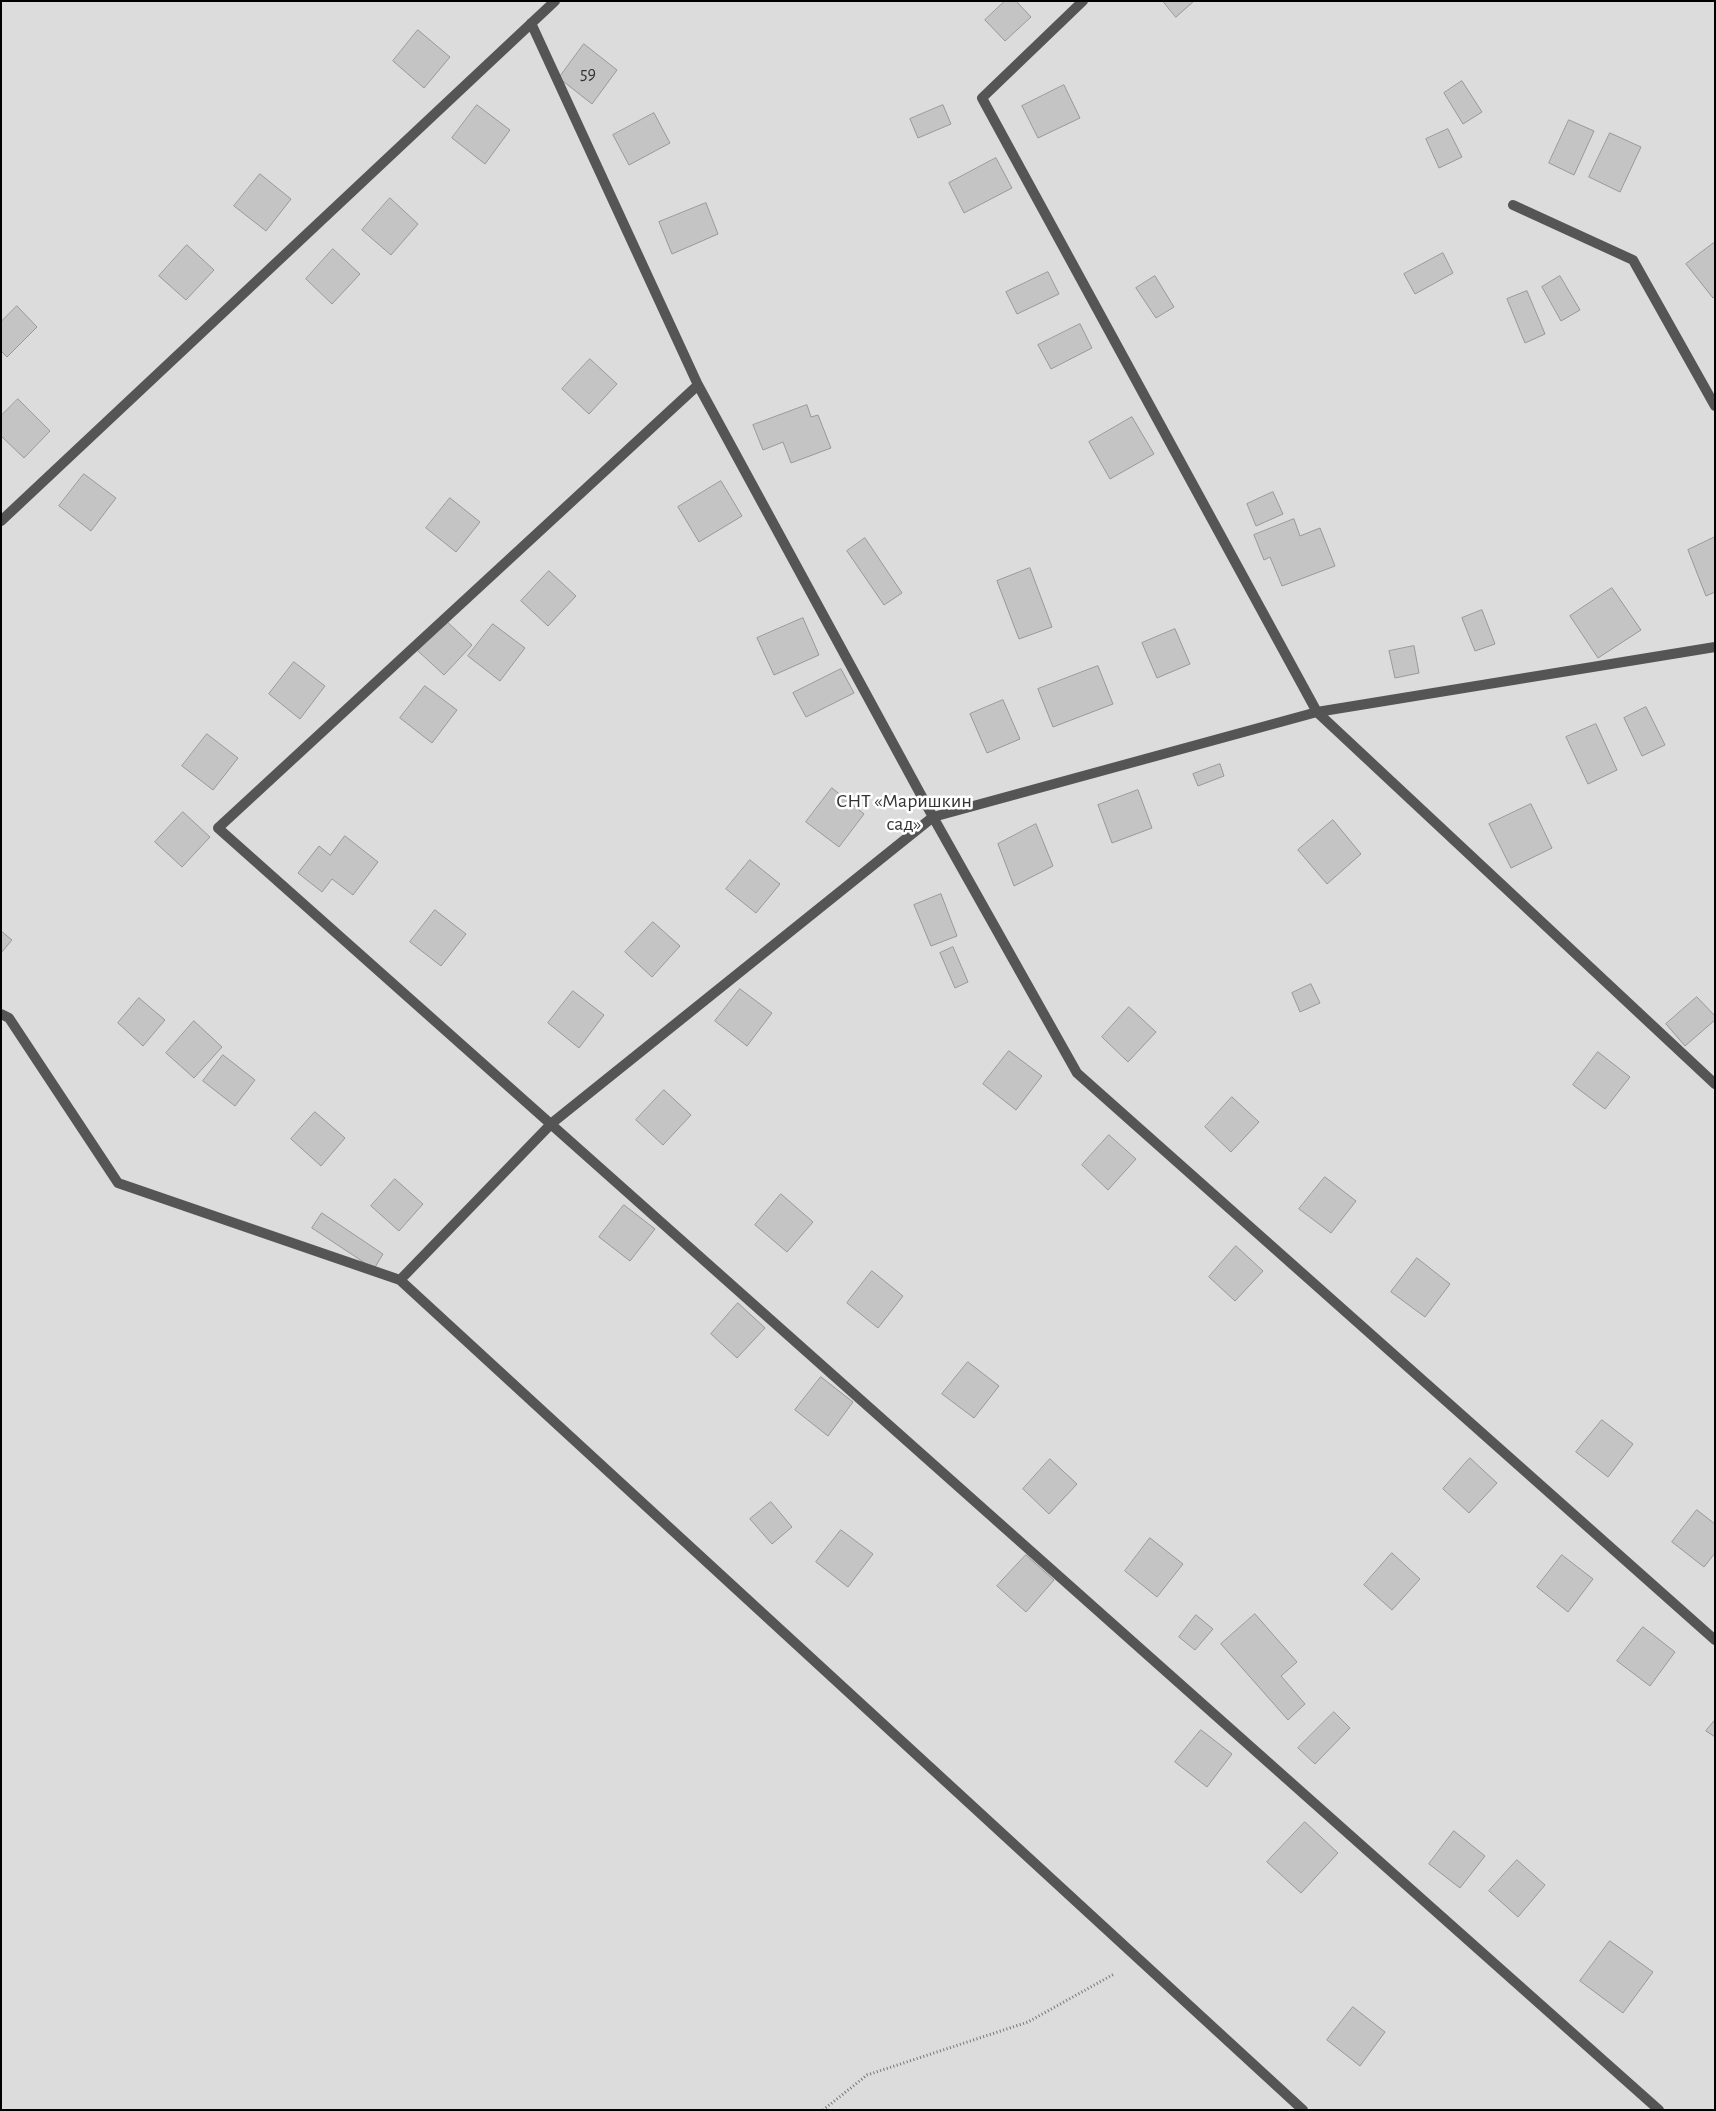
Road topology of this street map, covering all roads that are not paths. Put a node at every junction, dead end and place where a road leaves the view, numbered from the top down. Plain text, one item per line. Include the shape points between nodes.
1 (554, 1) edge
2 (1083, 1) edge
3 (531, 23) junction
4 (1513, 205) dead end
5 (698, 385) junction
6 (1715, 406) edge
7 (1, 521) edge
8 (1715, 647) edge
9 (1317, 712) junction
10 (933, 817) junction
11 (1, 1014) edge
12 (1715, 1084) edge
13 (552, 1123) junction
14 (400, 1280) junction
15 (1715, 1640) edge
16 (1303, 2110) edge
17 (1659, 2110) edge

1 - 3 lane
2 - 9 lane via 982,98
3 - 5 lane
3 - 7 lane
4 - 6 lane via 1633,260
5 - 10 lane
5 - 13 lane via 218,828
8 - 9 lane
9 - 10 lane
9 - 12 lane
10 - 13 lane
10 - 15 lane via 1077,1073
11 - 14 lane via 9,1018 118,1183
13 - 14 lane
13 - 17 lane
14 - 16 lane

